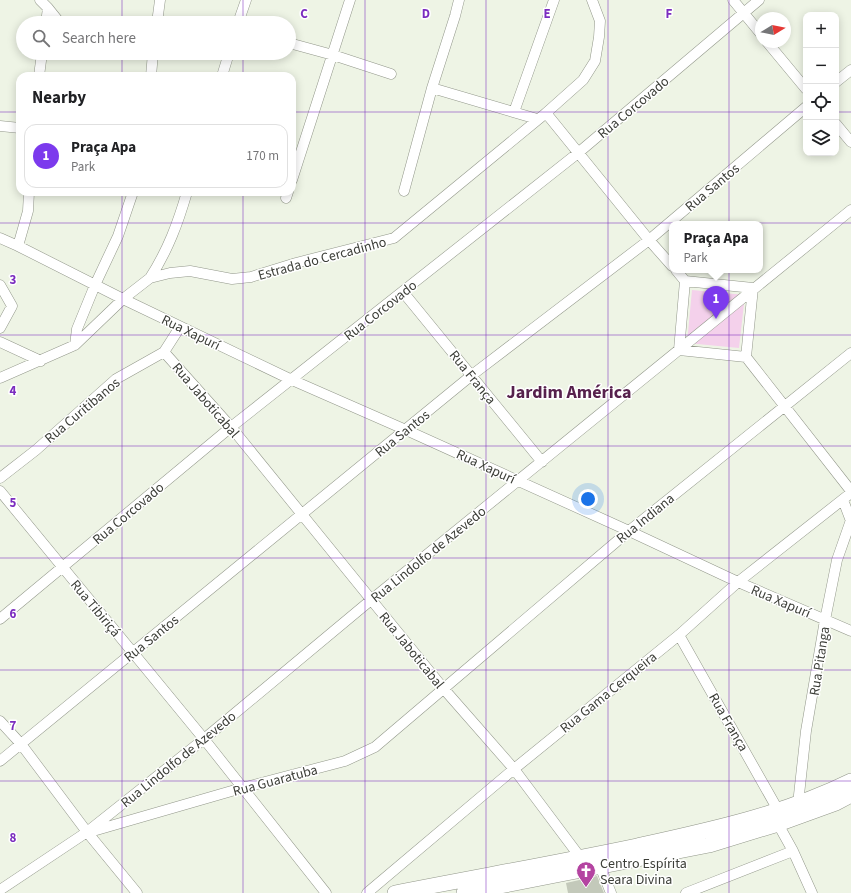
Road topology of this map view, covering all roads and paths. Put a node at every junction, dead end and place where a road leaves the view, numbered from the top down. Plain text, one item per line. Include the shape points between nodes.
1 (40, 0) edge
2 (160, 0) edge
3 (246, 0) edge
4 (350, 0) edge
5 (459, 0) edge
6 (554, 0) edge
7 (592, 0) edge
8 (733, 0) edge
9 (759, 0) edge
10 (48, 8) junction
11 (744, 13) junction
12 (47, 16) edge
13 (54, 16) edge
14 (158, 16) edge
15 (240, 16) edge
16 (755, 27) edge
17 (296, 45) edge
18 (773, 48) edge
19 (333, 55) junction
20 (41, 60) edge
21 (152, 60) edge
22 (227, 60) edge
23 (851, 70) edge
24 (40, 72) edge
25 (151, 72) edge
26 (223, 72) edge
27 (391, 74) dead end
28 (839, 80) edge
29 (803, 85) edge
30 (432, 88) junction
31 (803, 110) edge
32 (514, 112) junction
33 (542, 116) junction
34 (0, 126) edge
35 (16, 128) edge
36 (839, 128) edge
37 (851, 142) edge
38 (578, 153) junction
39 (296, 168) edge
40 (404, 191) dead end
41 (29, 196) edge
42 (132, 196) edge
43 (187, 196) edge
44 (851, 210) edge
45 (671, 221) edge
46 (669, 223) edge
47 (0, 238) edge
48 (649, 240) junction
49 (18, 246) junction
50 (669, 263) edge
51 (678, 273) edge
52 (150, 278) junction
53 (685, 281) junction
54 (0, 285) edge
55 (95, 285) junction
56 (753, 288) junction
57 (403, 292) junction
58 (123, 299) junction
59 (180, 327) junction
60 (0, 328) edge
61 (0, 342) edge
62 (75, 345) junction
63 (679, 350) junction
64 (164, 352) junction
65 (851, 353) edge
66 (746, 357) junction
67 (41, 361) junction
68 (472, 375) junction
69 (0, 378) edge
70 (292, 380) junction
71 (785, 406) junction
72 (231, 428) junction
73 (406, 430) junction
74 (542, 462) junction
75 (0, 478) edge
76 (519, 481) junction
77 (0, 491) edge
78 (851, 492) edge
79 (843, 500) junction
80 (302, 515) junction
81 (851, 521) edge
82 (629, 531) junction
83 (62, 567) junction
84 (738, 582) junction
85 (371, 600) junction
86 (0, 619) edge
87 (825, 620) junction
88 (851, 631) edge
89 (679, 634) junction
90 (133, 652) junction
91 (443, 688) junction
92 (0, 721) edge
93 (204, 739) junction
94 (21, 744) junction
95 (0, 761) edge
96 (514, 769) junction
97 (851, 781) edge
98 (242, 788) junction
99 (851, 795) edge
100 (798, 804) junction
101 (778, 817) junction
102 (87, 832) junction
103 (793, 851) junction
104 (580, 857) junction
105 (600, 866) junction
106 (0, 890) edge
107 (137, 893) edge
108 (326, 893) edge
109 (367, 893) edge
110 (395, 893) edge
111 (464, 893) edge
112 (611, 893) edge
113 (686, 893) edge
114 (812, 893) edge

1 - 10 street
2 - 14 street
3 - 15 street
4 - 19 street
5 - 30 street
6 - 32 street
7 - 33 street, Estrada do Cercadinho via 600,21 594,60 583,80
8 - 11 street
9 - 11 street, Rua Corcovado
10 - 12 street
10 - 13 street
11 - 16 street
11 - 38 street, Rua Corcovado
17 - 19 street
18 - 29 street
19 - 27 street
19 - 39 street
20 - 24 street
21 - 25 street
22 - 26 street
23 - 28 street
30 - 32 street
30 - 40 street
31 - 45 street, Rua Santos
32 - 33 street
33 - 38 street
33 - 52 street, Estrada do Cercadinho via 394,238 251,277 232,279 190,271
34 - 35 street
36 - 37 street
38 - 48 street
38 - 57 street, Rua Corcovado
41 - 49 street via 28,211
42 - 55 street via 118,236
43 - 52 street via 160,264
44 - 56 street, Rua Lindolfo de Azevedo
46 - 48 street, Rua Santos
47 - 49 street, Rua Xapurí
48 - 50 street
48 - 68 street, Rua Santos
49 - 55 street, Rua Xapurí
51 - 53 street
52 - 58 street, Estrada do Cercadinho
53 - 56 street
53 - 63 street
54 - 60 street via 12,306
55 - 58 street, Rua Xapurí
55 - 62 street via 77,329
56 - 63 street, Rua Lindolfo de Azevedo
56 - 66 street
57 - 68 street, Rua França
57 - 70 street, Rua Corcovado
58 - 59 street, Rua Xapurí
58 - 62 street, Estrada do Cercadinho
59 - 64 street, Rua Curitibanos
59 - 70 street, Rua Xapurí
61 - 67 street
62 - 67 street, Estrada do Cercadinho
63 - 66 street
63 - 74 street, Rua Lindolfo de Azevedo
64 - 72 street, Rua Jaboticabal
64 - 75 street, Rua Curitibanos via 116,379 36,450
65 - 71 street, Rua Indiana
66 - 71 street
67 - 69 street, Estrada do Cercadinho
68 - 73 street, Rua Santos
68 - 74 street, Rua França
70 - 72 street, Rua Corcovado
70 - 73 street, Rua Xapurí
71 - 78 street
71 - 82 street, Rua Indiana
72 - 80 street, Rua Jaboticabal
72 - 83 street, Rua Corcovado
73 - 76 street, Rua Xapurí
73 - 80 street, Rua Santos
74 - 76 street, Rua Lindolfo de Azevedo
76 - 82 street, Rua Xapurí
76 - 85 street, Rua Lindolfo de Azevedo
77 - 83 street, Rua Tibiriçá
78 - 79 street, Rua Gama Cerqueira
79 - 81 street
79 - 84 street, Rua Gama Cerqueira
80 - 85 street, Rua Jaboticabal
80 - 90 street, Rua Santos
81 - 87 street, Rua Pitanga via 837,560
82 - 84 street, Rua Xapurí
82 - 91 street, Rua Indiana
83 - 86 street, Rua Corcovado
83 - 90 street, Rua Tibiriçá
84 - 87 street, Rua Xapurí
84 - 89 street, Rua Gama Cerqueira
85 - 91 street, Rua Jaboticabal
85 - 93 street, Rua Lindolfo de Azevedo
87 - 88 street, Rua Xapurí
87 - 100 street, Rua Pitanga via 806,731
89 - 96 street, Rua Gama Cerqueira
89 - 101 street, Rua França
90 - 93 street, Rua Tibiriçá
90 - 94 street, Rua Santos
91 - 96 street, Rua Jaboticabal
91 - 98 street, Rua Guaratuba via 375,747 345,761
92 - 94 street
93 - 98 street, Rua Tibiriçá
93 - 102 street, Rua Lindolfo de Azevedo
94 - 95 street, Rua Santos
94 - 102 street
96 - 104 street, Rua Jaboticabal
96 - 109 street, Rua Gama Cerqueira
97 - 100 main road
98 - 102 street, Rua Guaratuba
98 - 108 street, Rua Tibiriçá
99 - 101 main road via 836,803
100 - 101 main road
101 - 103 street, Rua França
101 - 104 main road
101 - 105 main road via 709,845
102 - 106 street, Rua Lindolfo de Azevedo
102 - 107 street
103 - 113 street
103 - 114 street, Rua França
104 - 110 main road
105 - 111 main road
105 - 112 street

